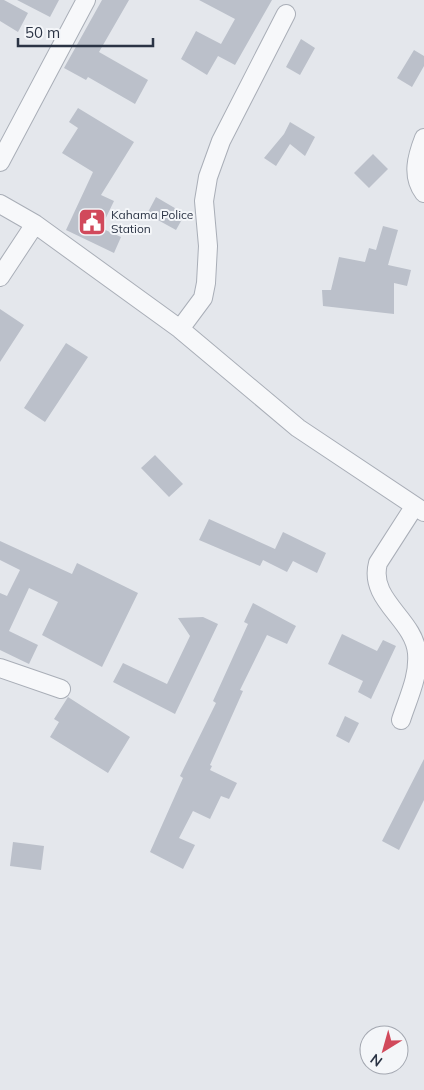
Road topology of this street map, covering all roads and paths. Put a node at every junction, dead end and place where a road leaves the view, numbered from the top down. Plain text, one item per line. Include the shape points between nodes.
1 (86, 0) edge
2 (286, 14) dead end
3 (424, 138) edge
4 (0, 162) edge
5 (424, 192) edge
6 (0, 204) edge
7 (36, 224) junction
8 (0, 277) edge
9 (180, 329) junction
10 (419, 510) edge
11 (0, 668) edge
12 (61, 689) dead end
13 (400, 720) dead end

1 - 4 street
2 - 9 street via 222,141 208,177 204,201 208,246 206,284 203,298
3 - 5 street via 415,169
6 - 7 street
7 - 8 street
7 - 9 street
9 - 10 street via 298,428
10 - 13 street via 381,558 375,572 380,590 410,634 417,651 416,676
11 - 12 street

